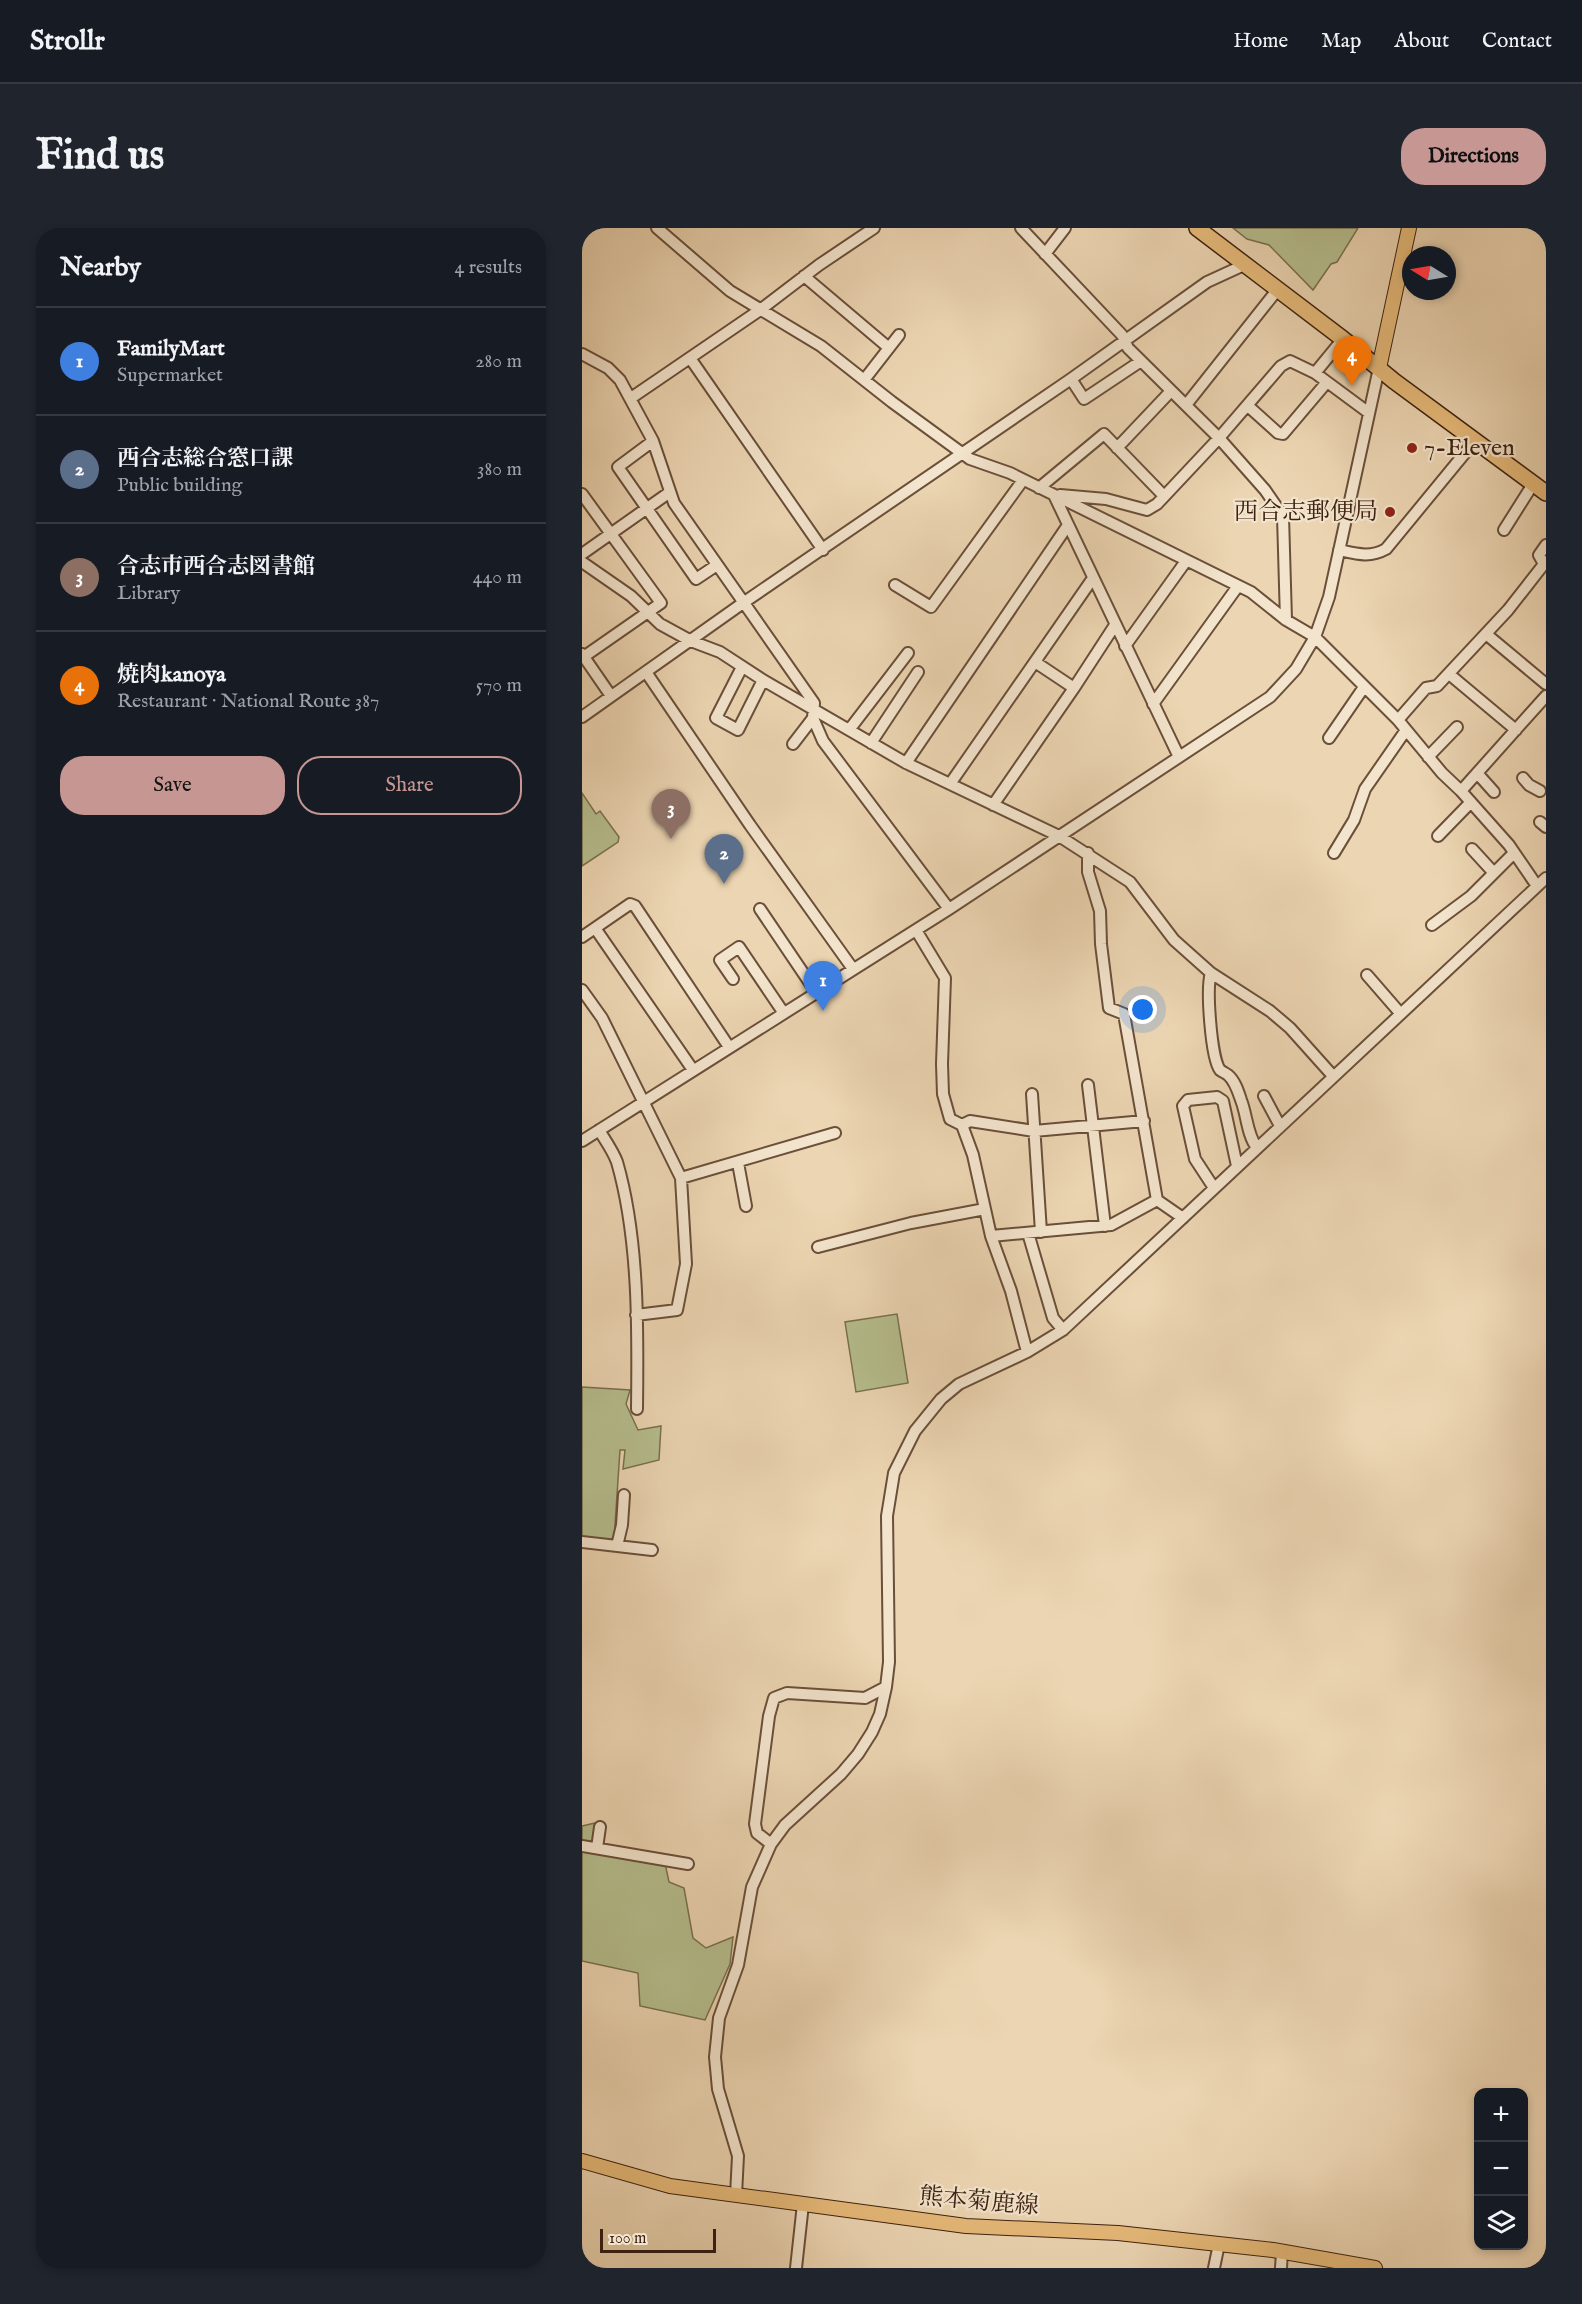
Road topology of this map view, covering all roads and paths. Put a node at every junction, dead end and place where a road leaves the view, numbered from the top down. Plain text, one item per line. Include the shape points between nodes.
1 (657, 228) edge
2 (1021, 228) edge
3 (1065, 228) edge
4 (1197, 228) edge
5 (1409, 228) edge
6 (867, 230) edge
7 (1045, 254) junction
8 (1244, 265) junction
9 (804, 276) junction
10 (1278, 289) junction
11 (760, 310) junction
12 (899, 335) dead end
13 (1343, 339) junction
14 (1125, 341) junction
15 (889, 348) junction
16 (582, 354) edge
17 (690, 358) junction
18 (1141, 361) junction
19 (1379, 368) junction
20 (1315, 373) junction
21 (1071, 379) junction
22 (864, 380) junction
23 (1327, 382) junction
24 (1172, 391) junction
25 (631, 398) junction
26 (1186, 405) junction
27 (1248, 406) junction
28 (1369, 413) junction
29 (1219, 438) junction
30 (653, 441) junction
31 (1474, 442) junction
32 (1117, 448) junction
33 (962, 454) junction
34 (1023, 480) junction
35 (1533, 484) junction
36 (1040, 488) junction
37 (670, 492) junction
38 (1546, 493) edge
39 (582, 494) edge
40 (1054, 495) junction
41 (1164, 496) junction
42 (646, 509) junction
43 (1068, 525) junction
44 (1504, 530) dead end
45 (611, 534) junction
46 (1546, 545) edge
47 (823, 550) junction
48 (1339, 550) junction
49 (582, 554) edge
50 (1186, 561) junction
51 (582, 562) edge
52 (717, 565) junction
53 (1545, 565) edge
54 (1093, 578) junction
55 (895, 585) dead end
56 (1238, 586) junction
57 (743, 603) junction
58 (647, 612) junction
59 (1286, 620) junction
60 (1115, 625) junction
61 (1486, 634) junction
62 (1315, 637) junction
63 (691, 641) junction
64 (1125, 646) junction
65 (908, 653) dead end
66 (583, 656) edge
67 (1035, 662) junction
68 (742, 667) junction
69 (646, 672) junction
70 (918, 672) dead end
71 (1449, 674) junction
72 (763, 680) junction
73 (1546, 684) edge
74 (1364, 687) junction
75 (1074, 688) junction
76 (611, 696) junction
77 (1546, 696) edge
78 (1153, 704) junction
79 (813, 714) junction
80 (582, 717) edge
81 (1398, 720) junction
82 (1457, 728) dead end
83 (849, 730) junction
84 (1406, 730) junction
85 (1516, 730) junction
86 (1329, 738) dead end
87 (871, 743) junction
88 (794, 744) dead end
89 (1179, 757) junction
90 (1428, 757) junction
91 (837, 761) junction
92 (906, 763) junction
93 (828, 768) dead end
94 (1477, 773) junction
95 (1523, 778) dead end
96 (950, 784) junction
97 (1541, 790) edge
98 (1461, 791) junction
99 (1494, 792) dead end
100 (1471, 802) junction
101 (993, 805) junction
102 (1059, 836) junction
103 (1438, 836) dead end
104 (1472, 849) dead end
105 (1088, 853) junction
106 (1334, 853) dead end
107 (1514, 853) junction
108 (1494, 873) junction
109 (1546, 878) edge
110 (1537, 886) junction
111 (760, 909) dead end
112 (949, 909) junction
113 (1432, 925) dead end
114 (595, 928) junction
115 (916, 930) junction
116 (582, 937) edge
117 (853, 969) junction
118 (1211, 973) junction
119 (1367, 975) dead end
120 (733, 979) dead end
121 (582, 990) edge
122 (816, 992) junction
123 (783, 1012) junction
124 (1400, 1013) junction
125 (729, 1047) junction
126 (693, 1070) junction
127 (1333, 1076) junction
128 (1088, 1085) dead end
129 (1032, 1094) dead end
130 (1264, 1096) dead end
131 (642, 1102) junction
132 (1144, 1121) junction
133 (962, 1125) junction
134 (1092, 1126) junction
135 (1280, 1126) junction
136 (599, 1130) junction
137 (1034, 1131) junction
138 (835, 1133) dead end
139 (582, 1141) edge
140 (1257, 1148) junction
141 (738, 1163) junction
142 (1237, 1166) junction
143 (681, 1178) junction
144 (1214, 1188) junction
145 (1157, 1200) junction
146 (746, 1206) dead end
147 (985, 1209) junction
148 (1182, 1218) junction
149 (1105, 1226) junction
150 (1041, 1232) junction
151 (1028, 1233) junction
152 (991, 1236) junction
153 (818, 1247) dead end
154 (636, 1315) junction
155 (1063, 1330) junction
156 (1027, 1352) junction
157 (637, 1409) dead end
158 (624, 1495) dead end
159 (582, 1542) edge
160 (617, 1546) junction
161 (651, 1550) dead end
162 (886, 1687) junction
163 (600, 1827) dead end
164 (771, 1844) junction
165 (582, 1846) edge
166 (597, 1848) junction
167 (688, 1864) dead end
168 (582, 2161) edge
169 (736, 2195) junction
170 (803, 2204) junction
171 (1219, 2244) junction
172 (1282, 2252) junction
173 (1331, 2264) edge
174 (796, 2268) edge
175 (1214, 2268) edge
176 (1281, 2268) edge
177 (1376, 2268) edge

1 - 11 street via 730,291
2 - 7 street
3 - 7 street
4 - 8 highway
5 - 19 main road
6 - 9 street
7 - 14 street
8 - 10 highway
8 - 14 street via 1207,282
9 - 11 street
9 - 15 street
10 - 13 highway
10 - 26 street
11 - 17 street
11 - 22 street via 822,346
12 - 15 street
13 - 19 highway
13 - 20 street
14 - 18 street
14 - 21 street
15 - 22 street
16 - 25 street via 608,368
17 - 25 street
17 - 47 street
18 - 21 street via 1084,399
18 - 24 street
19 - 28 street
19 - 31 highway
20 - 23 street
20 - 27 street via 1290,361 1281,366
21 - 33 street
22 - 33 street
23 - 27 street via 1283,434
23 - 28 street
24 - 26 street
24 - 32 street
25 - 30 street
26 - 29 street
27 - 29 street
28 - 48 street
29 - 41 street
29 - 59 street via 1283,516
30 - 37 street
30 - 42 street via 618,467
31 - 35 highway
31 - 48 street via 1386,549 1375,555
32 - 36 street via 1104,434
32 - 41 street
33 - 34 street
33 - 47 street
34 - 36 street
34 - 55 street via 932,607
35 - 38 highway
35 - 44 street
36 - 40 street
37 - 42 street
37 - 52 street
39 - 45 street
40 - 41 street via 1106,499 1147,510
40 - 43 street
40 - 50 street
42 - 45 street
42 - 52 street via 696,579
43 - 54 street
43 - 92 street
45 - 49 street
45 - 58 street via 661,603
46 - 53 street via 1539,555
47 - 57 street
48 - 62 street
50 - 56 street
50 - 64 street
51 - 58 street
52 - 57 street
53 - 61 street
54 - 60 street
54 - 67 street
56 - 59 street
56 - 78 street
57 - 63 street
57 - 79 street via 814,703
58 - 63 street
58 - 66 street
59 - 62 street
60 - 64 street
60 - 75 street
61 - 71 street
61 - 73 street
62 - 74 street
62 - 89 street via 1296,669 1270,697
63 - 68 street via 720,652
63 - 69 street
64 - 78 street
65 - 83 street
66 - 76 street
67 - 75 street
67 - 96 street
68 - 72 street
68 - 72 street via 716,718 738,730
69 - 76 street
69 - 117 street
70 - 87 street
71 - 81 street via 1437,686 1426,688
71 - 85 street
72 - 79 street
74 - 81 street
74 - 86 street
75 - 101 street
76 - 80 street
77 - 85 street
78 - 89 street
79 - 83 street
79 - 88 street
79 - 91 street via 823,741
81 - 84 street
82 - 90 street
83 - 87 street
84 - 90 street
84 - 106 street via 1365,789 1354,820
85 - 94 street
87 - 92 street
89 - 102 street
90 - 98 street
91 - 93 street
91 - 112 street
92 - 96 street
94 - 98 street
94 - 99 street
95 - 97 street
96 - 101 street
98 - 100 street
100 - 103 street
100 - 107 street
101 - 102 street
102 - 105 street
102 - 112 street
104 - 108 street
105 - 118 street via 1130,882 1174,940
105 - 132 street via 1088,872 1100,911 1109,1008 1124,1014
107 - 108 street
107 - 110 street
108 - 113 street
109 - 110 street
110 - 124 street
111 - 122 street
112 - 115 street
114 - 116 street
114 - 125 street via 630,904 635,906
114 - 126 street
115 - 117 street
115 - 133 street via 945,978 944,1094 951,1119
117 - 122 street
118 - 127 street via 1270,1011
118 - 140 street via 1211,1029 1217,1062 1237,1089 1251,1141
119 - 124 street
120 - 123 street via 720,960 739,947
121 - 131 street via 602,1018
122 - 123 street
123 - 125 street
124 - 127 street
125 - 126 street
126 - 131 street
127 - 135 street
128 - 134 street
129 - 137 street
130 - 135 street
131 - 136 street
131 - 143 street
132 - 134 street
132 - 145 street
133 - 137 street via 970,1121
133 - 147 street via 974,1155
134 - 137 street
134 - 149 street
135 - 140 street
136 - 139 street
136 - 154 street via 616,1160 633,1243
137 - 150 street
138 - 141 street
140 - 142 street
141 - 143 street
141 - 146 street
142 - 144 street
142 - 144 street via 1223,1101 1217,1097 1188,1100 1183,1106 1195,1158
143 - 154 street via 686,1264 677,1310
144 - 148 street
145 - 148 street
145 - 149 street
147 - 152 street
147 - 153 street
148 - 155 street
149 - 150 street
150 - 151 street
151 - 152 street
151 - 155 street via 1053,1318
152 - 156 street
154 - 157 street
155 - 156 street
156 - 162 street via 959,1384 941,1399 915,1431 894,1473 887,1516
158 - 160 street
159 - 160 street
160 - 161 street
162 - 164 street via 880,1714 858,1754 785,1825
162 - 164 street via 865,1698 787,1692 774,1698 755,1824 757,1833
163 - 166 street
164 - 169 street via 752,1887 742,1946 716,2039 718,2089 738,2156
165 - 166 street
166 - 167 street
168 - 169 main road, 熊本菊鹿線 via 670,2187
169 - 170 main road, 熊本菊鹿線
170 - 171 main road, 熊本菊鹿線 via 966,2226 1118,2233
170 - 174 street
171 - 172 main road, 熊本菊鹿線
171 - 175 street
172 - 173 main road, 熊本菊鹿線
172 - 176 street
173 - 177 main road, 熊本菊鹿線

